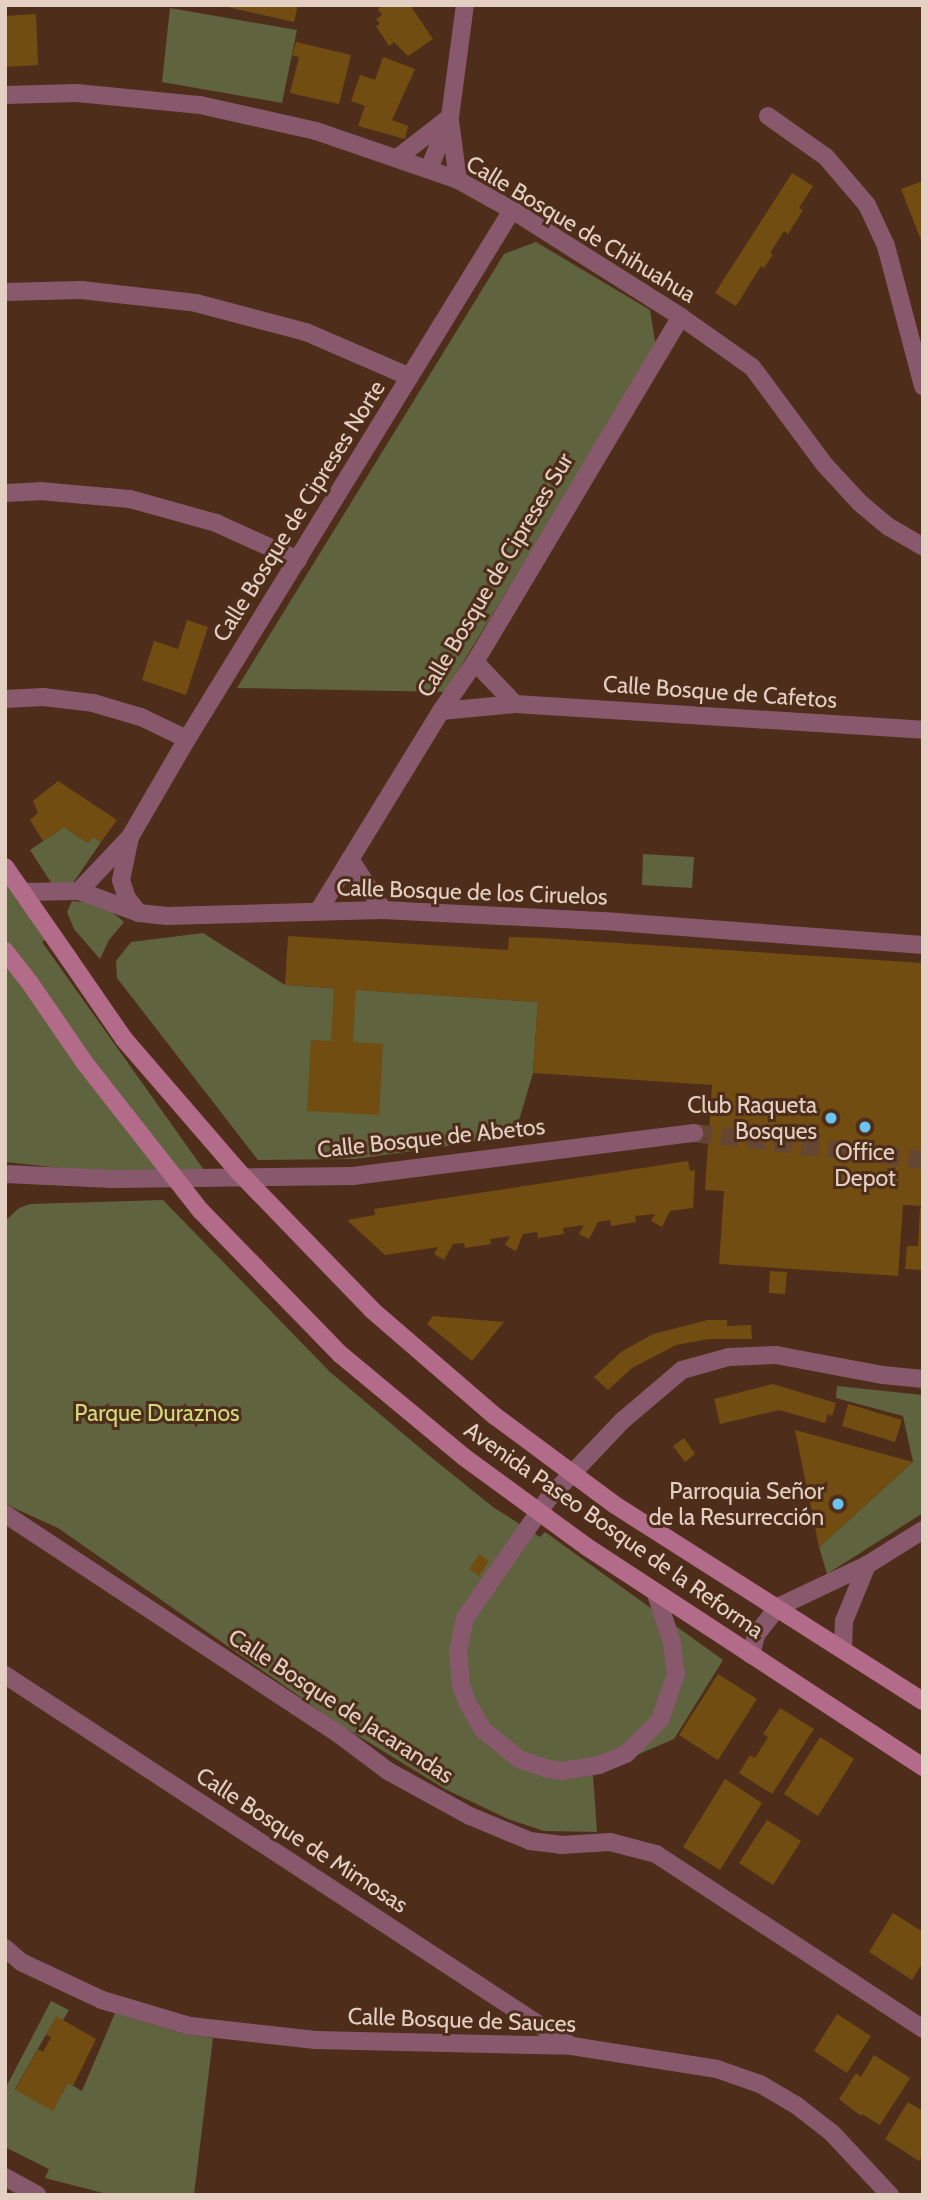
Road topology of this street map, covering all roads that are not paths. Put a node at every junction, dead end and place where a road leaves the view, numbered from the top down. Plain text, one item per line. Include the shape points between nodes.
1 (465, 5) edge
2 (5, 95) edge
3 (768, 116) dead end
4 (450, 117) junction
5 (397, 158) junction
6 (429, 169) junction
7 (458, 180) junction
8 (512, 211) junction
9 (5, 292) edge
10 (681, 317) junction
11 (410, 377) junction
12 (923, 386) edge
13 (5, 493) edge
14 (923, 547) edge
15 (298, 560) junction
16 (475, 662) junction
17 (5, 699) edge
18 (515, 704) junction
19 (441, 711) junction
20 (923, 730) edge
21 (187, 739) junction
22 (130, 837) junction
23 (350, 859) junction
24 (5, 867) edge
25 (79, 891) junction
26 (22, 892) junction
27 (319, 910) junction
28 (383, 910) junction
29 (139, 913) junction
30 (923, 945) edge
31 (5, 951) edge
32 (694, 1133) tunnel mouth
33 (5, 1174) edge
34 (923, 1379) edge
35 (5, 1514) edge
36 (923, 1530) edge
37 (867, 1565) junction
38 (656, 1594) junction
39 (778, 1607) junction
40 (843, 1649) junction
41 (751, 1655) junction
42 (5, 1675) edge
43 (923, 1701) edge
44 (923, 1767) edge
45 (5, 1948) edge
46 (923, 2029) edge
47 (572, 2046) junction
48 (5, 2178) edge
49 (37, 2195) edge
50 (890, 2195) edge

1 - 4 street
2 - 5 street, Calle Bosque de Chihuahua via 77,93 200,105 316,131
3 - 12 street via 826,157 866,205 886,246
4 - 5 street
4 - 6 street
4 - 7 street
5 - 6 street, Calle Bosque de Chihuahua
6 - 7 street, Calle Bosque de Chihuahua
7 - 8 street, Calle Bosque de Chihuahua
8 - 10 street, Calle Bosque de Chihuahua
8 - 11 street, Calle Bosque de Cipreses Norte
9 - 11 street via 81,290 195,303 306,332
10 - 14 street, Calle Bosque de Chihuahua via 752,367 824,464 860,503
10 - 16 street, Calle Bosque de Cipreses Sur
11 - 15 street, Calle Bosque de Cipreses Norte
13 - 15 street via 40,491 130,499 216,523
15 - 21 street, Calle Bosque de Cipreses Norte
16 - 18 street
16 - 19 street, Calle Bosque de Cipreses Sur
17 - 21 street via 43,697 93,703 141,717
18 - 19 street, Calle Bosque de Cafetos
18 - 20 street, Calle Bosque de Cafetos
19 - 23 street, Calle Bosque de Cipreses Sur
21 - 22 street, Calle Bosque de Cipreses Norte
22 - 25 street, Calle Bosque de Cipreses Norte
22 - 29 street, Calle Bosque de Cipreses Norte via 121,880
23 - 27 street, Calle Bosque de Cipreses Sur
23 - 28 street
24 - 26 main road, Avenida Paseo Bosque de la Reforma
25 - 26 street, Calle Bosque de los Ciruelos
25 - 29 street, Calle Bosque de los Ciruelos
26 - 39 main road, Avenida Paseo Bosque de la Reforma, bridge via 124,1039 237,1170 372,1310 495,1416 615,1505
27 - 28 street, Calle Bosque de los Ciruelos
27 - 29 street, Calle Bosque de los Ciruelos
28 - 30 street, Calle Bosque de los Ciruelos
31 - 38 main road, Avenida Paseo Bosque de la Reforma, bridge via 84,1062 201,1211 340,1354 474,1466
32 - 33 street, Calle Bosque de Abetos via 353,1175 112,1179
34 - 38 street via 776,1354 729,1357 682,1370 622,1421 548,1499 465,1618 458,1651 460,1677 467,1702 483,1730 513,1755 548,1769 599,1765 626,1754 660,1720 674,1682 672,1643
35 - 46 street, Calle Bosque de Jacarandas via 388,1771 470,1816 530,1841 561,1845 610,1842 656,1854
36 - 37 street
37 - 39 street
37 - 40 street via 844,1621
38 - 41 main road, Avenida Paseo Bosque de la Reforma
39 - 40 main road, Avenida Paseo Bosque de la Reforma
39 - 41 street via 756,1635
40 - 43 main road, Avenida Paseo Bosque de la Reforma
41 - 44 main road, Avenida Paseo Bosque de la Reforma
42 - 47 street, Calle Bosque de Mimosas
45 - 47 street, Calle Bosque de Sauces via 22,1962 102,2000 190,2026 315,2040
47 - 50 street, Calle Bosque de Sauces via 664,2058 760,2084 832,2133
48 - 49 street

